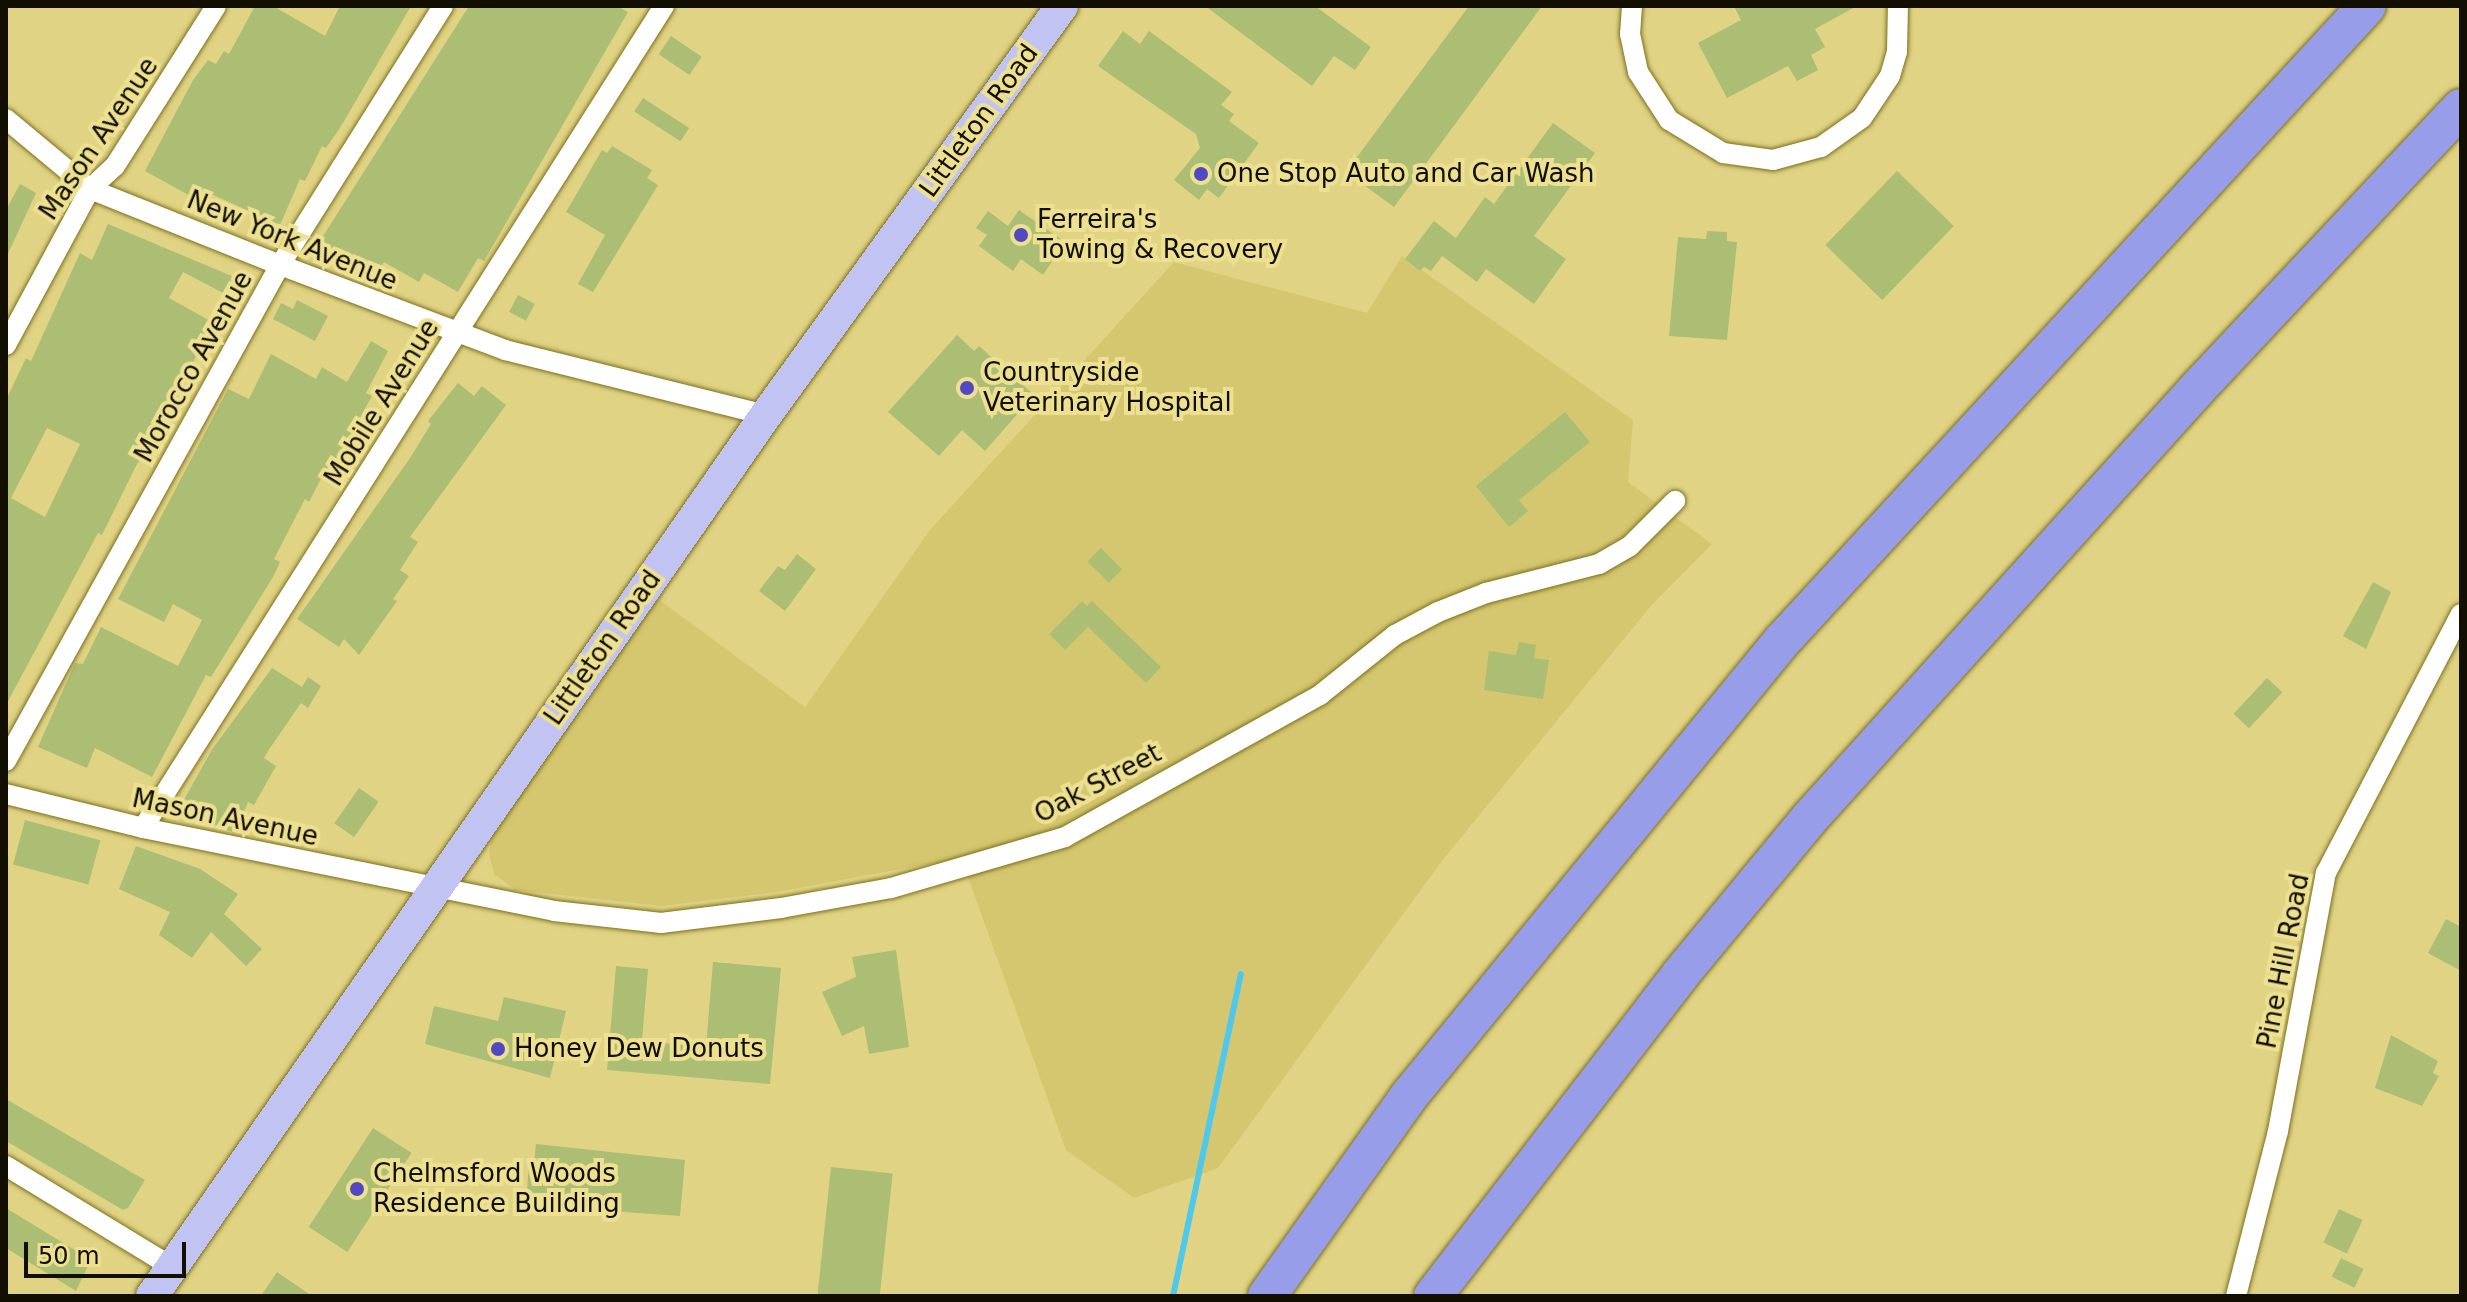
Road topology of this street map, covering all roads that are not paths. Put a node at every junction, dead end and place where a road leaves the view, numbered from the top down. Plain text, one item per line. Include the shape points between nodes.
1 (216, 6) edge
2 (443, 6) edge
3 (664, 6) edge
4 (1062, 6) edge
5 (1632, 6) edge
6 (1898, 6) edge
7 (2367, 6) edge
8 (2461, 108) edge
9 (6, 119) edge
10 (90, 189) junction
11 (280, 265) junction
12 (457, 334) junction
13 (6, 345) edge
14 (766, 415) junction
15 (1675, 501) dead end
16 (2461, 614) edge
17 (6, 761) edge
18 (6, 794) edge
19 (143, 828) junction
20 (434, 889) junction
21 (6, 1166) edge
22 (172, 1267) junction
23 (152, 1296) edge
24 (1267, 1296) edge
25 (1433, 1296) edge
26 (2236, 1296) edge

1 - 10 street, Mason Avenue via 128,146
2 - 11 street, Morocco Avenue
3 - 12 street, Mobile Avenue
4 - 14 main road, Littleton Road
5 - 6 street via 1630,34 1638,72 1669,120 1723,153 1773,160 1821,147 1862,118 1890,76 1897,52
7 - 24 highway via 1782,641 1409,1096
8 - 25 highway via 2198,388 1809,819 1661,998
9 - 10 street, New York Avenue
10 - 11 street, New York Avenue
10 - 13 street, Mason Avenue
11 - 12 street, New York Avenue
11 - 17 street, Morocco Avenue
12 - 14 street, New York Avenue
12 - 19 street, Mobile Avenue
14 - 20 main road, Littleton Road
15 - 20 street, Oak Street via 1630,546 1599,564 1486,593 1438,612 1395,635 1320,695 1065,837 891,888 661,923
16 - 26 street, Pine Hill Road via 2346,827 2322,884 2278,1131
18 - 19 street, Mason Avenue
19 - 20 street, Mason Avenue
20 - 22 main road, Littleton Road
21 - 22 street
22 - 23 main road, Littleton Road

